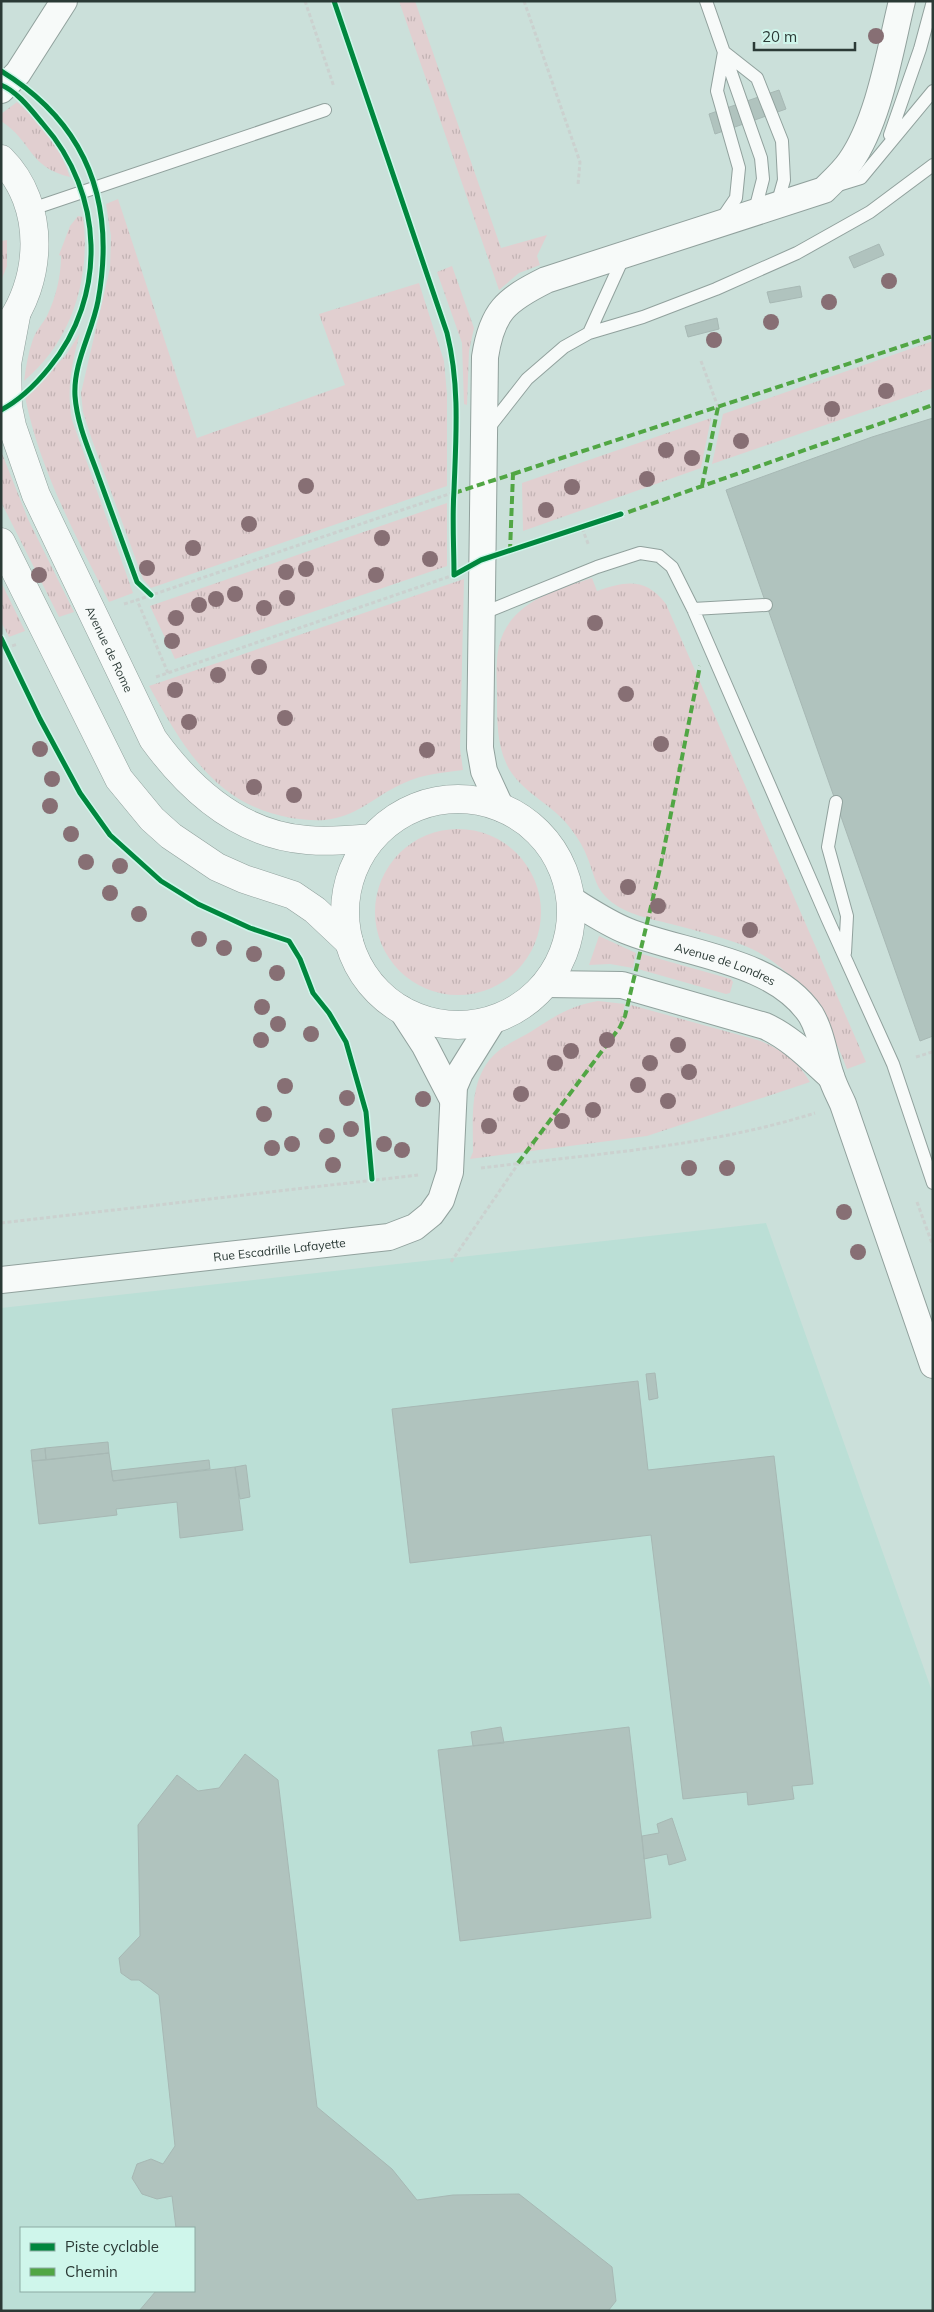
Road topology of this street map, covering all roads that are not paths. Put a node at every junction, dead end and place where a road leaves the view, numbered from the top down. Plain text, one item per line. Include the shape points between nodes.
1 (64, 1) edge
2 (706, 1) edge
3 (902, 1) edge
4 (933, 1) edge
5 (724, 52) junction
6 (1, 90) edge
7 (933, 91) edge
8 (325, 110) road end
9 (886, 145) junction
10 (1, 159) edge
11 (933, 165) edge
12 (824, 190) junction
13 (766, 209) junction
14 (29, 210) junction
15 (717, 226) junction
16 (624, 256) junction
17 (9, 326) edge
18 (589, 333) junction
19 (482, 436) junction
20 (1, 542) edge
21 (766, 606) dead end
22 (693, 609) junction
23 (481, 614) junction
24 (836, 802) dead end
25 (501, 808) junction
26 (372, 838) junction
27 (570, 899) junction
28 (349, 942) junction
29 (845, 958) junction
30 (545, 984) junction
31 (400, 1009) junction
32 (493, 1020) junction
33 (831, 1077) junction
34 (452, 1098) junction
35 (933, 1183) edge
36 (1, 1280) edge
37 (933, 1365) edge

1 - 6 street via 18,74
2 - 5 lane
3 - 12 street via 874,109 860,145 850,163
4 - 9 lane via 920,49
5 - 13 lane via 761,158
5 - 13 lane via 757,78 782,141 784,180
5 - 15 lane via 717,91 739,168 736,198
7 - 9 lane
8 - 14 lane
9 - 12 lane via 861,178
10 - 14 main road, Avenue de Rome via 22,189
11 - 18 lane via 870,212 797,253 652,314
12 - 13 street
13 - 15 street
14 - 17 main road, Avenue de Rome via 35,253 30,286
15 - 16 street
16 - 18 lane
16 - 19 street via 546,280 518,294 497,315 485,357
17 - 26 main road, Avenue de Rome via 8,407 36,495 153,739 173,766 201,794 259,829 306,840
18 - 19 lane via 540,366
19 - 23 street
20 - 28 main road via 119,779 152,819 217,867 293,895 315,910
21 - 22 lane
22 - 23 lane via 672,567 659,556 640,553
22 - 29 lane
23 - 25 street via 480,748 484,771
24 - 29 lane via 828,847 847,916
25 - 26 main road via 474,800 445,800 418,806 393,819
25 - 27 main road via 527,823 548,844 563,870
26 - 28 main road via 356,861 347,887 344,915
27 - 30 main road via 570,929 561,958
27 - 33 street, Avenue de Londres via 627,931 739,966 782,986 810,1014 818,1028
28 - 31 main road via 360,969 378,992
29 - 35 lane via 893,1064
30 - 32 main road via 530,999
30 - 33 street, Avenue de Londres via 622,986 765,1026 797,1046
31 - 32 main road via 422,1019 445,1024
31 - 34 street, Rue Escadrille Lafayette via 425,1046
32 - 34 street, Rue Escadrille Lafayette via 460,1073
33 - 37 street, Avenue de Londres
34 - 36 street, Rue Escadrille Lafayette via 450,1172 441,1200 431,1214 415,1227 389,1237

